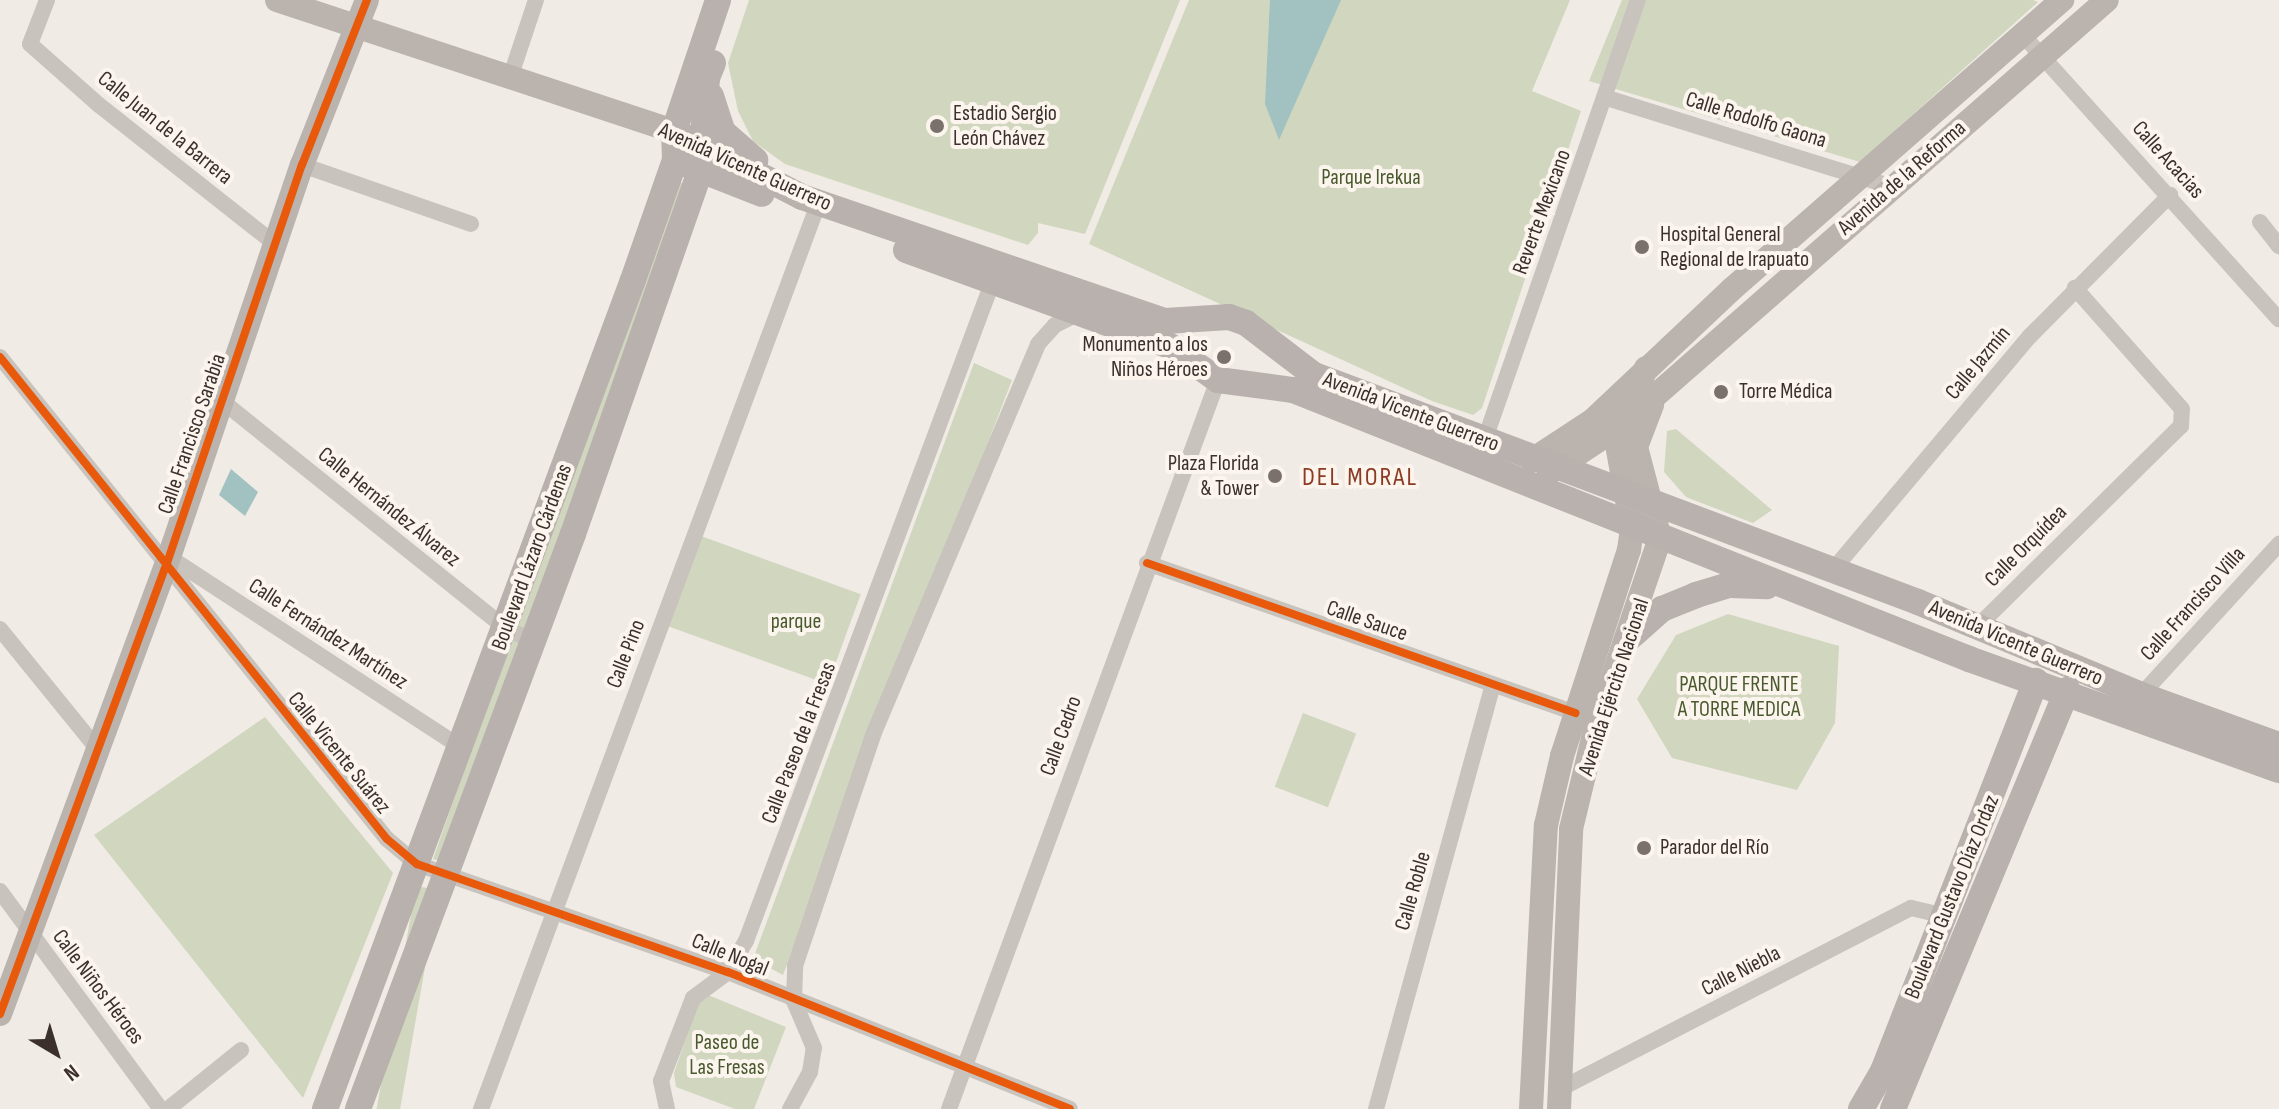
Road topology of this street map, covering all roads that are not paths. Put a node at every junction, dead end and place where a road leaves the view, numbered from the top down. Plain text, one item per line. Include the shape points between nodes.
1 (47, 0) edge
2 (277, 0) edge
3 (367, 0) edge
4 (536, 0) edge
5 (718, 0) edge
6 (736, 0) edge
7 (1638, 0) edge
8 (2062, 0) edge
9 (2107, 0) edge
10 (2085, 10) edge
11 (358, 25) junction
12 (2022, 34) junction
13 (2043, 54) junction
14 (510, 78) junction
15 (707, 78) junction
16 (1607, 98) junction
17 (674, 131) junction
18 (701, 157) junction
19 (675, 160) junction
20 (302, 165) junction
21 (1860, 175) junction
22 (1892, 187) junction
23 (2170, 195) junction
24 (808, 206) junction
25 (2260, 222) dead end
26 (471, 224) dead end
27 (275, 244) junction
28 (2279, 246) edge
29 (992, 283) junction
30 (2075, 288) junction
31 (1078, 314) junction
32 (1211, 318) junction
33 (2279, 319) edge
34 (1278, 344) junction
35 (0, 357) edge
36 (1188, 358) junction
37 (1646, 368) junction
38 (1218, 380) junction
39 (1256, 387) junction
40 (1661, 390) junction
41 (222, 401) junction
42 (1623, 424) junction
43 (1485, 439) junction
44 (1561, 468) junction
45 (1529, 472) junction
46 (1626, 496) junction
47 (1654, 506) junction
48 (1632, 528) junction
49 (1660, 538) junction
50 (2279, 544) edge
51 (167, 563) junction
52 (1147, 563) junction
53 (1832, 571) junction
54 (1790, 586) junction
55 (505, 628) junction
56 (1976, 628) junction
57 (0, 629) edge
58 (1627, 640) junction
59 (533, 641) junction
60 (2036, 681) junction
61 (1493, 685) junction
62 (2067, 690) junction
63 (2141, 695) junction
64 (1575, 713) junction
65 (2266, 734) edge
66 (2279, 745) edge
67 (96, 747) junction
68 (462, 748) junction
69 (2279, 772) edge
70 (417, 864) junction
71 (447, 874) junction
72 (0, 891) edge
73 (554, 909) junction
74 (1945, 916) junction
75 (31, 933) junction
76 (728, 972) junction
77 (794, 1001) junction
78 (0, 1014) edge
79 (241, 1050) dead end
80 (964, 1070) junction
81 (1559, 1099) edge
82 (161, 1109) edge
83 (168, 1109) edge
84 (325, 1109) edge
85 (358, 1109) edge
86 (481, 1109) edge
87 (668, 1109) edge
88 (790, 1109) edge
89 (949, 1109) edge
90 (1070, 1109) edge
91 (1376, 1109) edge
92 (1531, 1109) edge
93 (1861, 1109) edge
94 (1893, 1109) edge

1 - 27 street, Calle Juan de la Barrera via 30,44
2 - 11 main road, Avenida Vicente Guerrero
3 - 11 main road, Calle Francisco Sarabia
4 - 14 street
5 - 17 main road, Boulevard Lázaro Cárdenas
6 - 15 main road, Boulevard Lázaro Cárdenas
7 - 16 street, Reverte Mexicano
8 - 12 main road, Avenida de la Reforma
9 - 10 main road, Avenida de la Reforma
10 - 13 main road, Avenida de la Reforma
11 - 14 main road, Avenida Vicente Guerrero
11 - 20 main road, Calle Francisco Sarabia
12 - 13 street, Calle Acacias
12 - 21 main road, Avenida de la Reforma
13 - 22 main road, Avenida de la Reforma
13 - 23 street, Calle Acacias
14 - 17 main road, Avenida Vicente Guerrero
15 - 18 main road, Boulevard Lázaro Cárdenas
15 - 24 main road via 717,119 731,143
16 - 21 street, Calle Rodolfo Gaona
16 - 43 street, Reverte Mexicano
17 - 18 main road, Avenida Vicente Guerrero
17 - 19 main road, Boulevard Lázaro Cárdenas
18 - 19 main road, Avenida Vicente Guerrero
18 - 24 main road, Avenida Vicente Guerrero
18 - 59 main road, Boulevard Lázaro Cárdenas
19 - 55 main road, Boulevard Lázaro Cárdenas
20 - 26 street
20 - 27 main road, Calle Francisco Sarabia
21 - 22 street, Calle Rodolfo Gaona
21 - 37 main road, Avenida de la Reforma
22 - 40 main road, Avenida de la Reforma
23 - 30 street, Calle Jazmín
23 - 33 street, Calle Acacias
24 - 29 main road, Avenida Vicente Guerrero
24 - 32 main road, Avenida Vicente Guerrero via 1165,321
24 - 73 street, Calle Pino
25 - 28 street
27 - 41 main road, Calle Francisco Sarabia
29 - 31 main road, Avenida Vicente Guerrero
29 - 76 street, Calle Paseo de la Fresas via 848,678 746,941
30 - 53 street, Calle Jazmín
30 - 56 street, Calle Orquídea via 2184,416 2174,436
31 - 36 main road, Avenida Vicente Guerrero via 1170,346
31 - 77 street via 1055,325 1038,344 873,735 795,966
32 - 34 main road, Avenida Vicente Guerrero via 1246,323
32 - 36 main road
34 - 39 main road
34 - 43 main road, Avenida Vicente Guerrero via 1314,375
35 - 51 street, Calle Vicente Suárez
36 - 38 main road, Avenida Vicente Guerrero
37 - 42 main road, Avenida de la Reforma
37 - 45 main road, Avenida de la Reforma
38 - 39 main road, Avenida Vicente Guerrero
38 - 52 street, Calle Cedro
39 - 45 main road, Avenida Vicente Guerrero via 1293,390
40 - 42 main road, Avenida de la Reforma
40 - 47 main road, Avenida de la Reforma via 1638,430 1636,447
41 - 51 main road, Calle Francisco Sarabia
41 - 55 street, Calle Hernández Álvarez
42 - 44 main road, Avenida de la Reforma
42 - 46 main road, Avenida de la Reforma via 1617,445
43 - 45 main road, Avenida Vicente Guerrero
44 - 45 main road, Avenida Vicente Guerrero
44 - 46 main road, Avenida Vicente Guerrero
45 - 48 main road, Avenida Vicente Guerrero
46 - 47 main road, Avenida Vicente Guerrero
46 - 48 main road, Avenida de la Reforma
47 - 49 main road, Avenida Ejército Nacional
47 - 53 main road, Avenida Vicente Guerrero
48 - 49 main road, Avenida Vicente Guerrero
48 - 64 main road, Avenida Ejército Nacional
49 - 54 main road, Avenida Vicente Guerrero
49 - 58 main road, Avenida Ejército Nacional
50 - 63 street, Calle Francisco Villa
51 - 67 main road, Calle Francisco Sarabia
51 - 68 street, Calle Fernández Martínez
51 - 70 street, Calle Vicente Suárez via 387,839
52 - 61 street, Calle Sauce
52 - 80 street, Calle Cedro
53 - 56 main road, Avenida Vicente Guerrero
54 - 58 main road via 1729,585 1696,595 1662,609
54 - 60 main road, Avenida Vicente Guerrero
55 - 59 street, Calle Hernández Álvarez
55 - 68 main road, Boulevard Lázaro Cárdenas
56 - 63 main road, Avenida Vicente Guerrero
57 - 67 street
58 - 81 main road, Avenida Ejército Nacional via 1596,726 1571,829
59 - 71 main road, Boulevard Lázaro Cárdenas
60 - 62 main road, Avenida Vicente Guerrero
60 - 74 main road, Boulevard Gustavo Díaz Ordaz
61 - 64 street, Calle Sauce
61 - 91 street, Calle Roble
62 - 69 main road, Avenida Vicente Guerrero
62 - 94 main road, Boulevard Gustavo Díaz Ordaz
63 - 65 main road, Avenida Vicente Guerrero
64 - 92 main road, Avenida Ejército Nacional via 1546,825
65 - 66 main road, Avenida Vicente Guerrero
67 - 75 main road, Calle Francisco Sarabia
68 - 70 main road, Boulevard Lázaro Cárdenas
70 - 71 street, Calle Nogal
70 - 84 main road, Boulevard Lázaro Cárdenas
71 - 73 street, Calle Nogal
71 - 85 main road, Boulevard Lázaro Cárdenas
72 - 75 street, Calle Niños Héroes
73 - 76 street, Calle Nogal
73 - 86 street, Calle Pino
74 - 81 street, Calle Niebla via 1911,908
74 - 93 main road, Boulevard Gustavo Díaz Ordaz via 1883,1071
75 - 78 main road, Calle Francisco Sarabia
75 - 82 street, Calle Niños Héroes
76 - 77 street, Calle Nogal
76 - 87 street, Calle Paseo de la Fresas via 693,998 661,1081
77 - 80 street, Calle Nogal
77 - 88 street via 814,1048 810,1072
79 - 83 street
80 - 89 street, Calle Cedro
80 - 90 street, Calle Nogal

